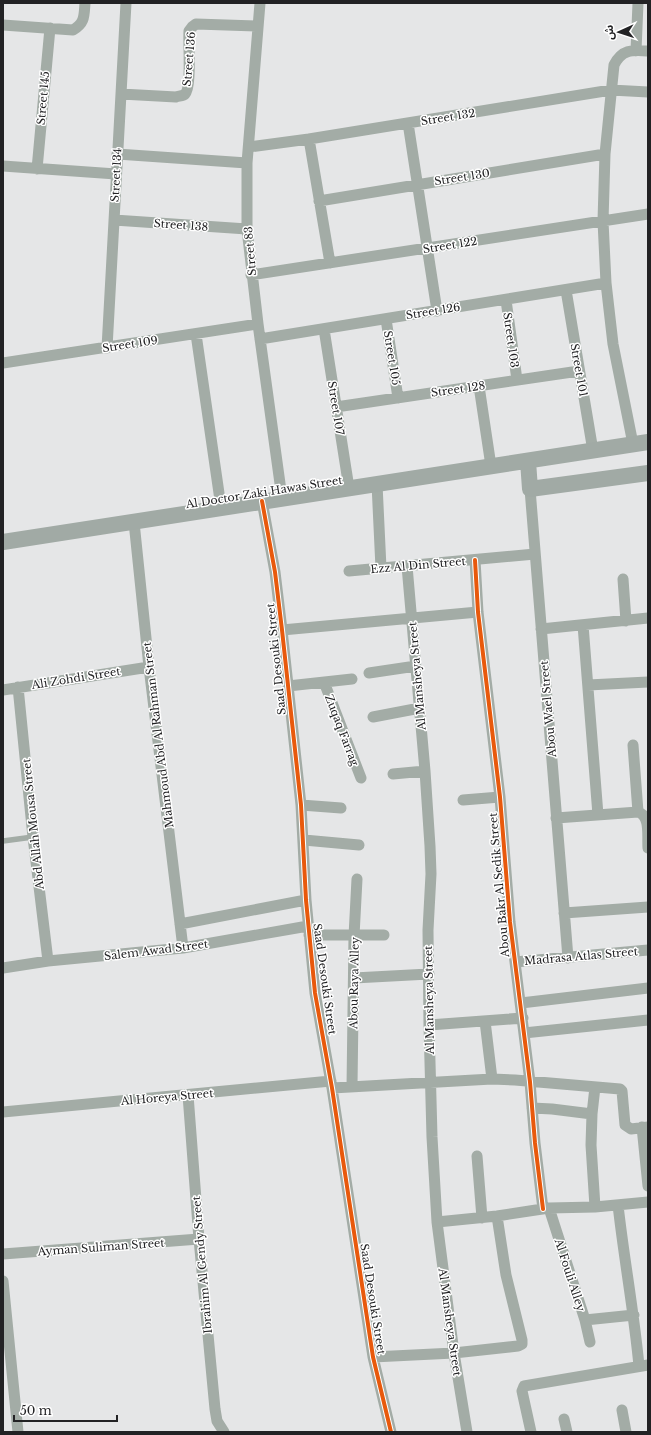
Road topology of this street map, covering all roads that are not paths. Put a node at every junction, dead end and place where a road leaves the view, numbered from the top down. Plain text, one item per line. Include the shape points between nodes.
1 (85, 3) edge
2 (126, 3) edge
3 (260, 3) edge
4 (638, 3) edge
5 (3, 24) edge
6 (258, 26) junction
7 (50, 28) junction
8 (636, 51) junction
9 (648, 51) edge
10 (611, 90) junction
11 (648, 92) edge
12 (121, 94) junction
13 (408, 123) junction
14 (309, 139) junction
15 (248, 147) junction
16 (118, 154) junction
17 (605, 154) junction
18 (247, 163) junction
19 (3, 166) edge
20 (37, 168) junction
21 (116, 174) junction
22 (417, 185) junction
23 (319, 201) junction
24 (648, 214) edge
25 (114, 220) junction
26 (603, 221) junction
27 (247, 229) junction
28 (427, 248) junction
29 (330, 263) junction
30 (251, 275) junction
31 (606, 283) junction
32 (566, 290) junction
33 (506, 300) junction
34 (437, 310) junction
35 (386, 319) junction
36 (258, 324) junction
37 (324, 329) junction
38 (196, 334) junction
39 (260, 339) junction
40 (107, 348) junction
41 (3, 363) edge
42 (579, 371) junction
43 (517, 380) junction
44 (479, 386) junction
45 (398, 398) junction
46 (336, 407) junction
47 (640, 443) edge
48 (593, 451) junction
49 (528, 460) junction
50 (490, 466) junction
51 (648, 473) edge
52 (377, 484) junction
53 (350, 488) junction
54 (530, 489) junction
55 (282, 498) junction
56 (262, 501) junction
57 (221, 507) junction
58 (134, 522) junction
59 (3, 542) edge
60 (535, 554) junction
61 (475, 560) junction
62 (407, 566) junction
63 (381, 568) junction
64 (349, 571) dead end
65 (623, 579) dead end
66 (478, 612) junction
67 (412, 618) junction
68 (648, 618) edge
69 (626, 621) junction
70 (583, 625) junction
71 (541, 629) junction
72 (282, 630) junction
73 (416, 666) junction
74 (149, 667) junction
75 (369, 673) dead end
76 (352, 679) dead end
77 (324, 682) junction
78 (648, 682) edge
79 (588, 685) junction
80 (288, 686) junction
81 (18, 687) junction
82 (3, 690) edge
83 (420, 708) junction
84 (373, 718) dead end
85 (633, 745) dead end
86 (425, 772) junction
87 (392, 774) dead end
88 (361, 778) dead end
89 (500, 797) junction
90 (463, 800) dead end
91 (302, 805) junction
92 (341, 808) dead end
93 (643, 814) edge
94 (598, 815) junction
95 (556, 818) junction
96 (33, 837) junction
97 (304, 840) junction
98 (3, 841) edge
99 (359, 845) dead end
100 (648, 848) edge
101 (357, 879) dead end
102 (306, 900) junction
103 (648, 908) edge
104 (564, 913) junction
105 (180, 924) junction
106 (308, 930) junction
107 (384, 935) dead end
108 (354, 936) junction
109 (183, 948) junction
110 (648, 950) edge
111 (568, 958) junction
112 (48, 961) junction
113 (515, 962) junction
114 (3, 968) edge
115 (429, 974) junction
116 (354, 978) junction
117 (648, 988) edge
118 (521, 1003) junction
119 (523, 1018) junction
120 (648, 1020) edge
121 (485, 1021) junction
122 (429, 1025) junction
123 (524, 1033) junction
124 (492, 1079) junction
125 (530, 1082) junction
126 (430, 1083) junction
127 (332, 1085) junction
128 (352, 1087) junction
129 (595, 1087) junction
130 (188, 1095) junction
131 (532, 1108) junction
132 (3, 1112) edge
133 (592, 1114) junction
134 (645, 1127) edge
135 (477, 1156) dead end
136 (648, 1186) edge
137 (648, 1202) edge
138 (618, 1205) junction
139 (595, 1207) junction
140 (546, 1208) junction
141 (497, 1216) junction
142 (482, 1218) junction
143 (437, 1222) junction
144 (199, 1239) junction
145 (3, 1254) edge
146 (3, 1280) edge
147 (634, 1315) junction
148 (585, 1320) junction
149 (590, 1342) dead end
150 (454, 1353) junction
151 (373, 1357) junction
152 (644, 1366) edge
153 (622, 1410) dead end
154 (564, 1419) dead end
155 (18, 1432) edge
156 (224, 1432) edge
157 (391, 1432) edge
158 (467, 1432) edge
159 (531, 1432) edge
160 (567, 1432) edge
161 (626, 1432) edge

1 - 7 street via 83,20 79,26 73,30
2 - 12 street, Street 134
3 - 6 street, Street 83
4 - 8 street
5 - 7 street
6 - 12 street, Street 136 via 196,24 189,31 189,85 185,94 176,97
6 - 15 street, Street 83
7 - 20 street, Street 145
8 - 9 street
8 - 10 street via 629,51 617,59
10 - 11 street, Street 132
10 - 13 street, Street 132
10 - 17 street
12 - 16 street, Street 134
13 - 14 street, Street 132
13 - 22 street
14 - 15 street, Street 132
14 - 23 street
15 - 18 street, Street 83
16 - 18 street
16 - 21 street, Street 134
17 - 22 street, Street 130
17 - 26 street
18 - 27 street, Street 83
19 - 20 street
20 - 21 street
21 - 25 street, Street 134
22 - 23 street, Street 130
22 - 28 street
23 - 29 street
24 - 26 street, Street 122
25 - 27 street, Street 138
25 - 40 street, Street 134
26 - 28 street, Street 122
26 - 31 street
27 - 30 street, Street 83
28 - 29 street, Street 122
28 - 34 street
29 - 30 street, Street 122
30 - 36 street, Street 83
31 - 32 street, Street 126
31 - 47 street via 614,344
32 - 33 street, Street 126
32 - 42 street, Street 101
33 - 34 street, Street 126
33 - 43 street, Street 103
34 - 35 street, Street 126
35 - 37 street, Street 126
35 - 45 street, Street 105
36 - 38 street, Street 109
36 - 39 street, Street 83
37 - 39 street, Street 126
37 - 46 street, Street 107
38 - 40 street, Street 109
38 - 57 street
39 - 55 street, Street 83
40 - 41 street, Street 109
42 - 43 street, Street 128
42 - 48 street, Street 101
43 - 44 street, Street 128
44 - 45 street, Street 128
44 - 50 street
45 - 46 street, Street 128
46 - 53 street, Street 107
47 - 48 street, Al Doctor Zaki Hawas Street
48 - 49 street, Al Doctor Zaki Hawas Street
49 - 50 street, Al Doctor Zaki Hawas Street
49 - 54 street, Abou Wael Street
50 - 52 street, Al Doctor Zaki Hawas Street
51 - 54 street
52 - 53 street, Al Doctor Zaki Hawas Street
52 - 63 street
53 - 55 street, Al Doctor Zaki Hawas Street
54 - 60 street, Abou Wael Street
55 - 56 street, Al Doctor Zaki Hawas Street
56 - 57 street, Al Doctor Zaki Hawas Street
56 - 72 street, Saad Desouki Street
57 - 58 street, Al Doctor Zaki Hawas Street
58 - 59 street, Al Doctor Zaki Hawas Street
58 - 74 street, Mahmoud Abd Al Rahman Street
60 - 61 street, Ezz Al Din Street
60 - 71 street, Abou Wael Street
61 - 62 street, Ezz Al Din Street
61 - 66 street, Abou Bakr Al Sedik Street
62 - 63 street, Ezz Al Din Street
62 - 67 street, Al Mansheya Street
63 - 64 street, Ezz Al Din Street
65 - 69 street
66 - 67 street
66 - 89 street, Abou Bakr Al Sedik Street
67 - 72 street
67 - 73 street, Al Mansheya Street
68 - 69 street
69 - 70 street
70 - 71 street
70 - 79 street
71 - 95 street, Abou Wael Street
72 - 80 street, Saad Desouki Street
73 - 75 street
73 - 83 street, Al Mansheya Street
74 - 81 street, Ali Zohdi Street
74 - 105 street, Mahmoud Abd Al Rahman Street
76 - 77 street
77 - 80 street
77 - 88 street, Zuqaq Farrag
78 - 79 street
79 - 94 street
80 - 91 street, Saad Desouki Street
81 - 82 street, Ali Zohdi Street
81 - 96 street, Abd Allah Mousa Street
83 - 84 street
83 - 86 street, Al Mansheya Street
85 - 93 street
86 - 87 street
86 - 115 street, Al Mansheya Street via 431,874
89 - 90 street
89 - 113 street, Abou Bakr Al Sedik Street
91 - 92 street
91 - 97 street, Saad Desouki Street
93 - 94 street
93 - 100 street via 646,819
94 - 95 street
95 - 104 street, Abou Wael Street
96 - 98 lane
96 - 112 street, Abd Allah Mousa Street
97 - 99 street
97 - 102 street, Saad Desouki Street
101 - 108 street, Abou Raya Alley
102 - 105 street
102 - 106 street, Saad Desouki Street
103 - 104 street
104 - 111 street, Abou Wael Street
105 - 109 street, Mahmoud Abd Al Rahman Street
106 - 108 street, Salem Awad Street
106 - 109 street, Salem Awad Street
106 - 127 street, Saad Desouki Street via 315,993
107 - 108 street, Salem Awad Street
108 - 116 street, Abou Raya Alley
109 - 112 street, Salem Awad Street
110 - 111 street, Madrasa Atlas Street
111 - 113 street, Madrasa Atlas Street
112 - 114 street, Salem Awad Street
113 - 118 street, Abou Bakr Al Sedik Street
115 - 116 street
115 - 122 street, Al Mansheya Street
116 - 128 street, Abou Raya Alley
117 - 118 street
118 - 119 street, Abou Bakr Al Sedik Street
119 - 121 street
119 - 123 street, Abou Bakr Al Sedik Street
120 - 123 street
121 - 122 street
121 - 124 street
122 - 126 street, Al Mansheya Street
123 - 125 street, Abou Bakr Al Sedik Street
124 - 125 street, Al Horeya Street
124 - 126 street, Al Horeya Street
125 - 129 street, Al Horeya Street
125 - 131 street, Abou Bakr Al Sedik Street
126 - 128 street, Al Horeya Street
126 - 143 street, Al Mansheya Street
127 - 128 street, Al Horeya Street
127 - 130 street, Al Horeya Street
127 - 151 street, Saad Desouki Street
129 - 133 street
129 - 134 street, Al Horeya Street via 621,1090 625,1125 631,1129
130 - 132 street, Al Horeya Street
130 - 144 street, Ibrahim Al Gendy Street
131 - 133 street
131 - 140 street, Abou Bakr Al Sedik Street
133 - 139 street
134 - 136 street
135 - 142 street
137 - 138 street
138 - 139 street
138 - 147 street
139 - 140 street
140 - 141 street
140 - 148 street, Al Fouli Alley
141 - 142 street
141 - 150 street via 506,1275 523,1342 518,1346
142 - 143 street
143 - 150 street, Al Mansheya Street
144 - 145 street, Ayman Suliman Street
144 - 156 street, Ibrahim Al Gendy Street via 215,1409 217,1421
146 - 155 street
147 - 148 street
147 - 152 street
148 - 149 street, Al Fouli Alley
150 - 151 street
150 - 158 street, Al Mansheya Street
151 - 157 street, Saad Desouki Street
152 - 159 street via 524,1386 522,1391
153 - 161 street
154 - 160 street

